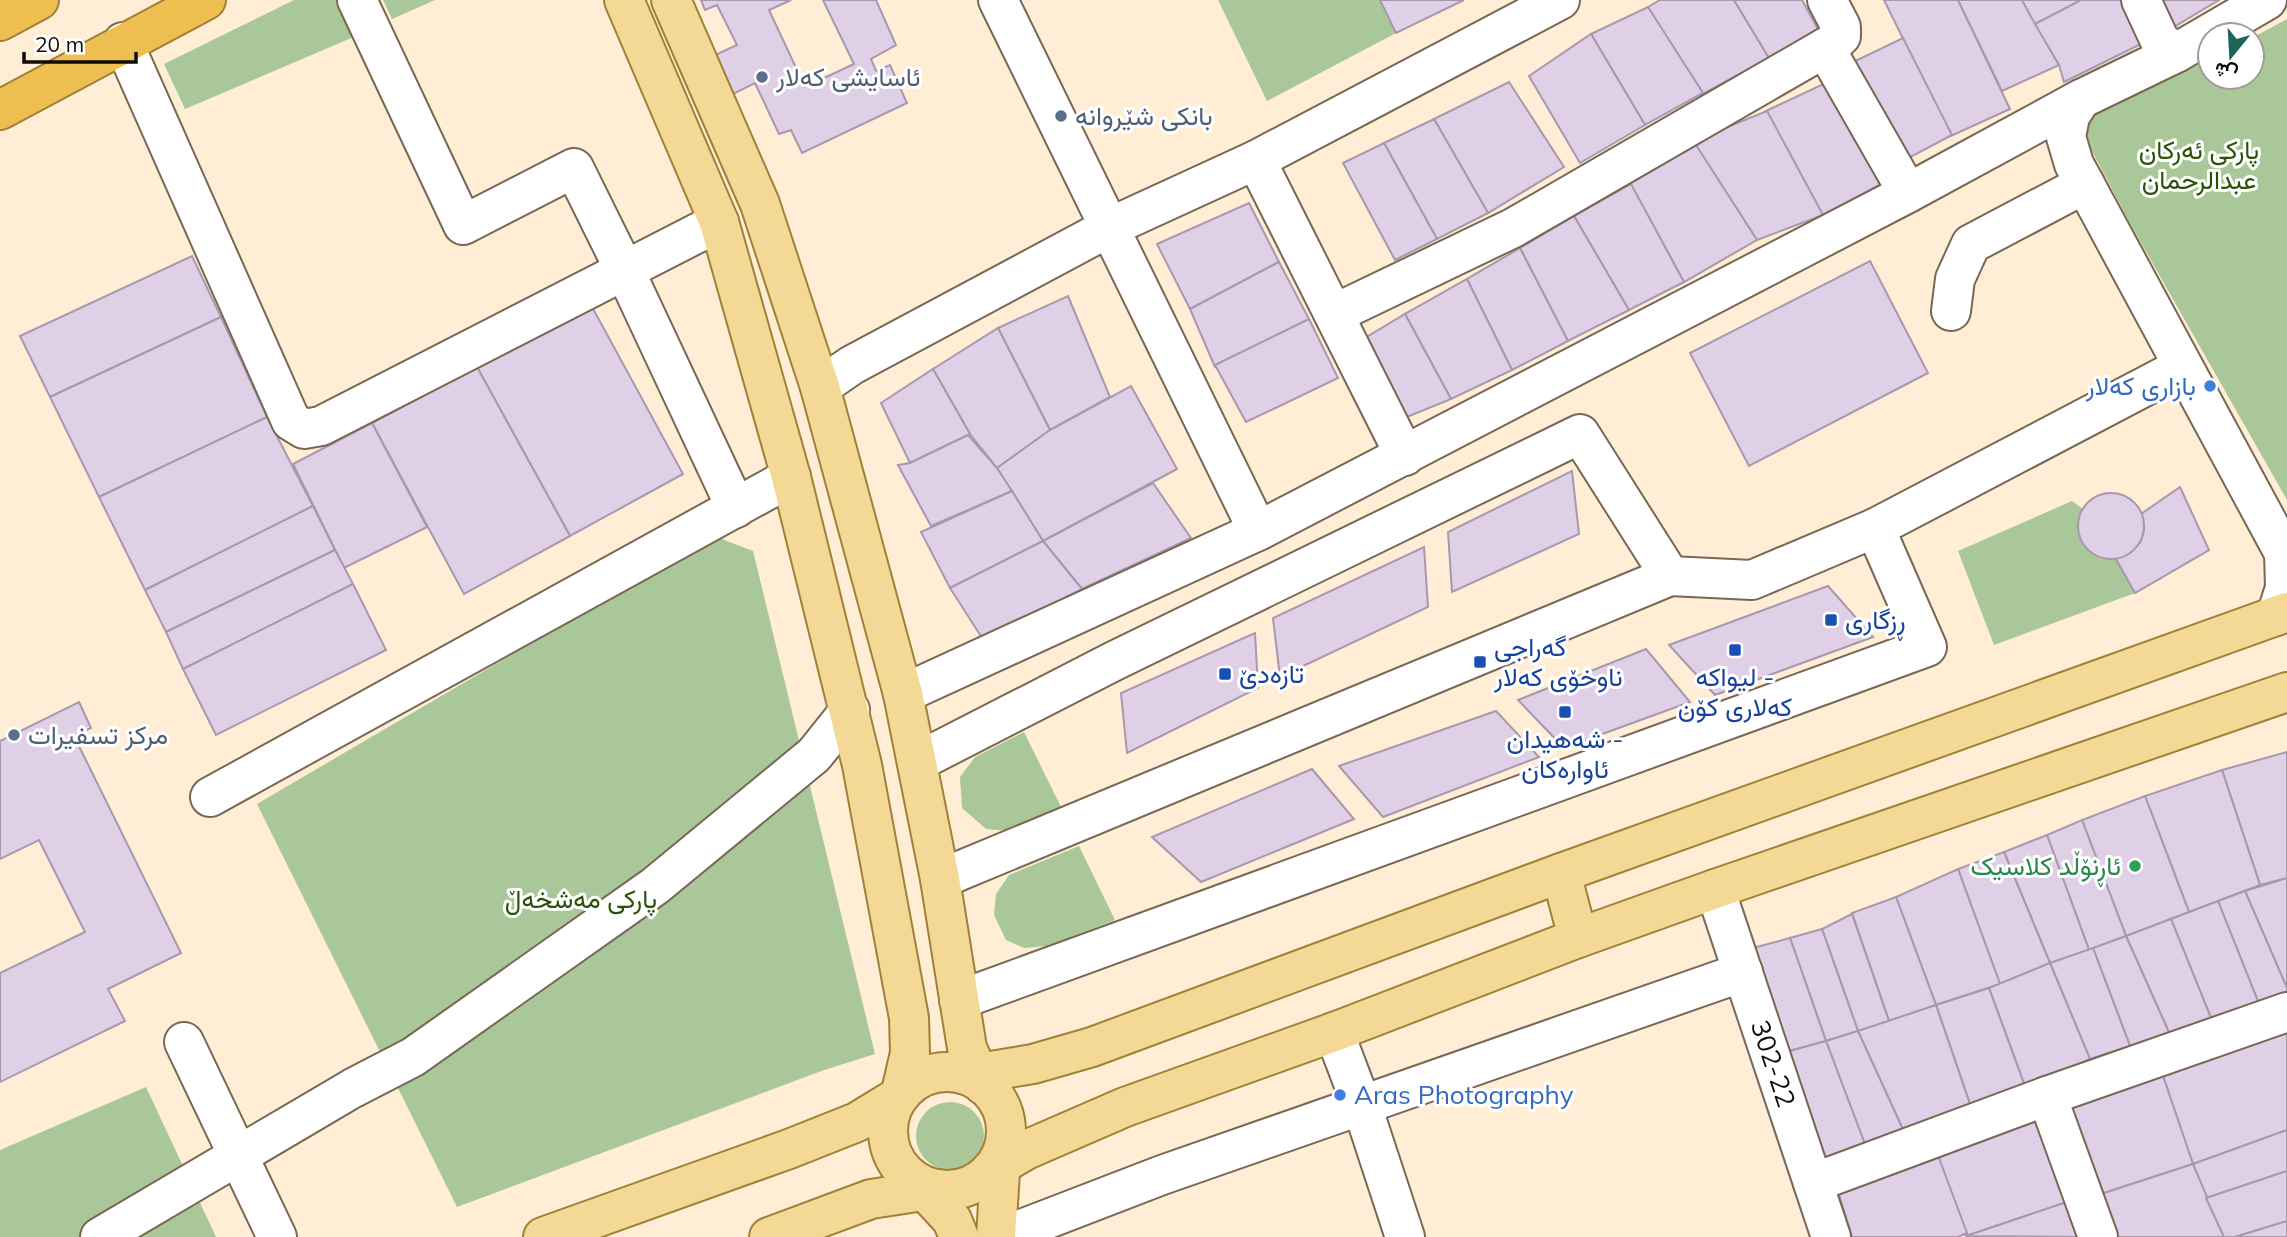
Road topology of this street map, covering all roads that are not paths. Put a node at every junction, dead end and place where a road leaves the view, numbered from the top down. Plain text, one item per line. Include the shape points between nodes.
1 (39, 0) edge
2 (206, 0) edge
3 (357, 0) edge
4 (624, 0) edge
5 (671, 0) edge
6 (998, 0) edge
7 (1560, 0) edge
8 (1827, 0) edge
9 (2141, 0) edge
10 (2267, 0) edge
11 (1503, 13) edge
12 (0, 21) edge
13 (123, 43) junction
14 (1825, 48) junction
15 (2176, 53) junction
16 (2081, 99) junction
17 (0, 110) edge
18 (1256, 160) junction
19 (2085, 184) junction
20 (1908, 193) junction
21 (719, 222) junction
22 (1110, 227) junction
23 (625, 271) junction
24 (1951, 311) dead end
25 (1334, 314) junction
26 (2182, 367) junction
27 (820, 387) junction
28 (1405, 456) junction
29 (791, 477) junction
30 (737, 508) junction
31 (1875, 528) junction
32 (1258, 531) junction
33 (2286, 554) edge
34 (1670, 576) junction
35 (2281, 614) edge
36 (2287, 692) edge
37 (903, 694) junction
38 (850, 710) junction
39 (917, 762) junction
40 (210, 797) dead end
41 (1561, 873) junction
42 (940, 879) junction
43 (1715, 889) junction
44 (1578, 938) junction
45 (1743, 972) junction
46 (959, 1000) junction
47 (2287, 1012) edge
48 (1334, 1032) junction
49 (184, 1042) dead end
50 (976, 1078) junction
51 (900, 1095) junction
52 (2048, 1096) junction
53 (1362, 1105) junction
54 (238, 1155) junction
55 (997, 1164) junction
56 (1813, 1183) junction
57 (926, 1187) junction
58 (100, 1237) edge
59 (277, 1237) edge
60 (543, 1237) edge
61 (769, 1237) edge
62 (959, 1237) edge
63 (998, 1237) edge
64 (1405, 1237) edge
65 (1830, 1237) edge
66 (2098, 1237) edge

1 - 12 highway
2 - 13 highway
3 - 23 street via 463,225 574,168
4 - 21 main road
5 - 27 main road via 760,204
6 - 22 street
7 - 11 street
8 - 14 street via 1842,32
9 - 15 street via 2160,41
10 - 15 street
11 - 18 street
13 - 17 highway
13 - 23 street via 291,421 304,429 321,426
14 - 20 street
14 - 25 street via 1513,228
15 - 16 street
16 - 19 street via 2070,116 2066,136
16 - 20 street
18 - 22 street
18 - 25 street
19 - 24 street via 1970,244 1955,279
19 - 26 street
20 - 28 street
21 - 23 street
21 - 29 main road
22 - 27 street via 852,365
22 - 32 street
23 - 30 street
25 - 28 street
26 - 31 street
26 - 33 street
27 - 37 main road
28 - 32 street
29 - 30 street
29 - 38 main road
30 - 40 street
31 - 34 street via 1752,580
31 - 46 street via 1927,647
32 - 37 street
33 - 35 street
34 - 39 street via 1580,434
34 - 42 street
35 - 41 main road
36 - 43 main road
37 - 39 main road
38 - 51 main road via 909,1017 910,1053
38 - 54 street via 814,755 655,886 413,1057
39 - 42 main road
41 - 44 main road
41 - 50 main road via 1092,1047
42 - 46 main road
43 - 44 main road
43 - 45 street, 302-22
44 - 48 main road
45 - 53 street
45 - 56 street, 302-22
46 - 50 main road
47 - 52 street
48 - 53 street
48 - 55 main road via 1125,1107
49 - 54 street
50 - 51 main road via 949,1072 931,1074
50 - 55 main road via 997,1099 1004,1117 1006,1137
51 - 57 main road via 889,1115 891,1153 902,1170
51 - 60 main road via 856,1122 789,1149
52 - 56 street
52 - 66 street
53 - 63 street
53 - 64 street
54 - 58 street
54 - 59 street
55 - 57 main road via 974,1183 955,1190
55 - 63 main road
56 - 65 street, 302-22
57 - 61 main road via 871,1199
57 - 62 main road via 952,1220

